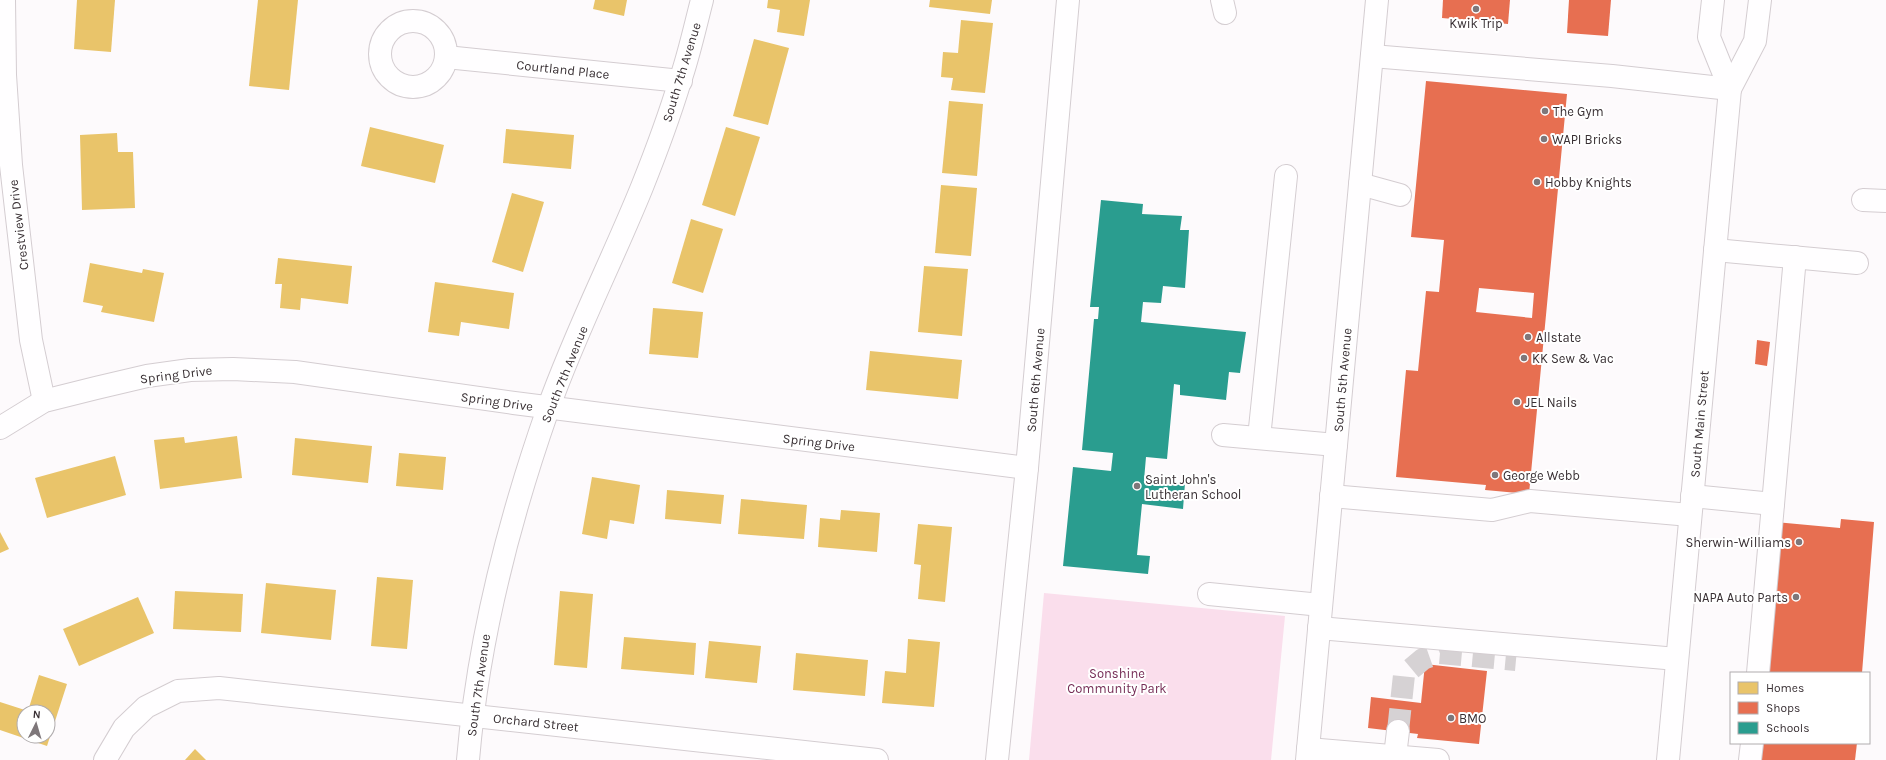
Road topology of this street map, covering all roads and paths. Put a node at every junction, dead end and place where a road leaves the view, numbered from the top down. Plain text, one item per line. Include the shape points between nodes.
1 (4, 0) edge
2 (702, 0) edge
3 (1068, 0) edge
4 (1377, 0) edge
5 (1713, 0) edge
6 (1760, 0) edge
7 (1372, 56) junction
8 (446, 57) dead end
9 (681, 81) junction
10 (1730, 89) junction
11 (1286, 176) dead end
12 (1360, 184) junction
13 (1400, 195) dead end
14 (1862, 200) dead end
15 (1886, 201) edge
16 (1715, 250) junction
17 (1795, 257) junction
18 (1857, 262) dead end
19 (44, 401) junction
20 (549, 408) junction
21 (0, 428) edge
22 (1223, 435) dead end
23 (1259, 438) junction
24 (1336, 445) junction
25 (1027, 468) junction
26 (1331, 496) junction
27 (1773, 504) junction
28 (1691, 506) junction
29 (1209, 594) dead end
30 (1321, 605) junction
31 (1319, 628) junction
32 (1677, 659) junction
33 (1758, 672) edge
34 (472, 715) junction
35 (1398, 732) tunnel mouth
36 (1752, 744) edge
37 (1307, 754) edge
38 (1395, 756) junction
39 (105, 760) edge
40 (468, 760) edge
41 (877, 760) edge
42 (997, 760) edge
43 (1438, 760) edge
44 (1668, 760) edge
45 (1750, 760) edge

1 - 19 street, Crestview Drive via 11,165 31,340
2 - 9 street, South 7th Avenue
3 - 25 street, South 6th Avenue
4 - 7 street, South 5th Avenue
5 - 10 street, South Main Street via 1709,37
6 - 10 street, South Main Street via 1755,41
7 - 10 street via 1612,76
7 - 12 street, South 5th Avenue
8 - 9 street, Courtland Place
9 - 20 street, South 7th Avenue via 641,188
10 - 16 street, South Main Street
11 - 23 street
12 - 13 street
12 - 24 street, South 5th Avenue
14 - 15 street
16 - 17 street
16 - 28 street, South Main Street
17 - 18 street
17 - 27 street
19 - 20 street, Spring Drive via 147,376 233,368 295,372
19 - 21 street, Spring Drive
20 - 25 street, Spring Drive
20 - 34 street, South 7th Avenue via 518,503 492,603
22 - 23 street
23 - 24 street
24 - 26 street, South 5th Avenue
25 - 42 street, South 6th Avenue
26 - 28 street via 1492,510 1530,501
26 - 30 street, South 5th Avenue
27 - 28 street
27 - 33 street
28 - 32 street, South Main Street
29 - 30 street
30 - 31 street, South 5th Avenue
31 - 32 street
31 - 37 street, South 5th Avenue
32 - 44 street, South Main Street
34 - 39 street, Orchard Street via 219,688 178,691 146,707 124,728
34 - 40 street, South 7th Avenue
34 - 41 street, Orchard Street
35 - 38 street
36 - 45 street
37 - 38 street
38 - 43 street

